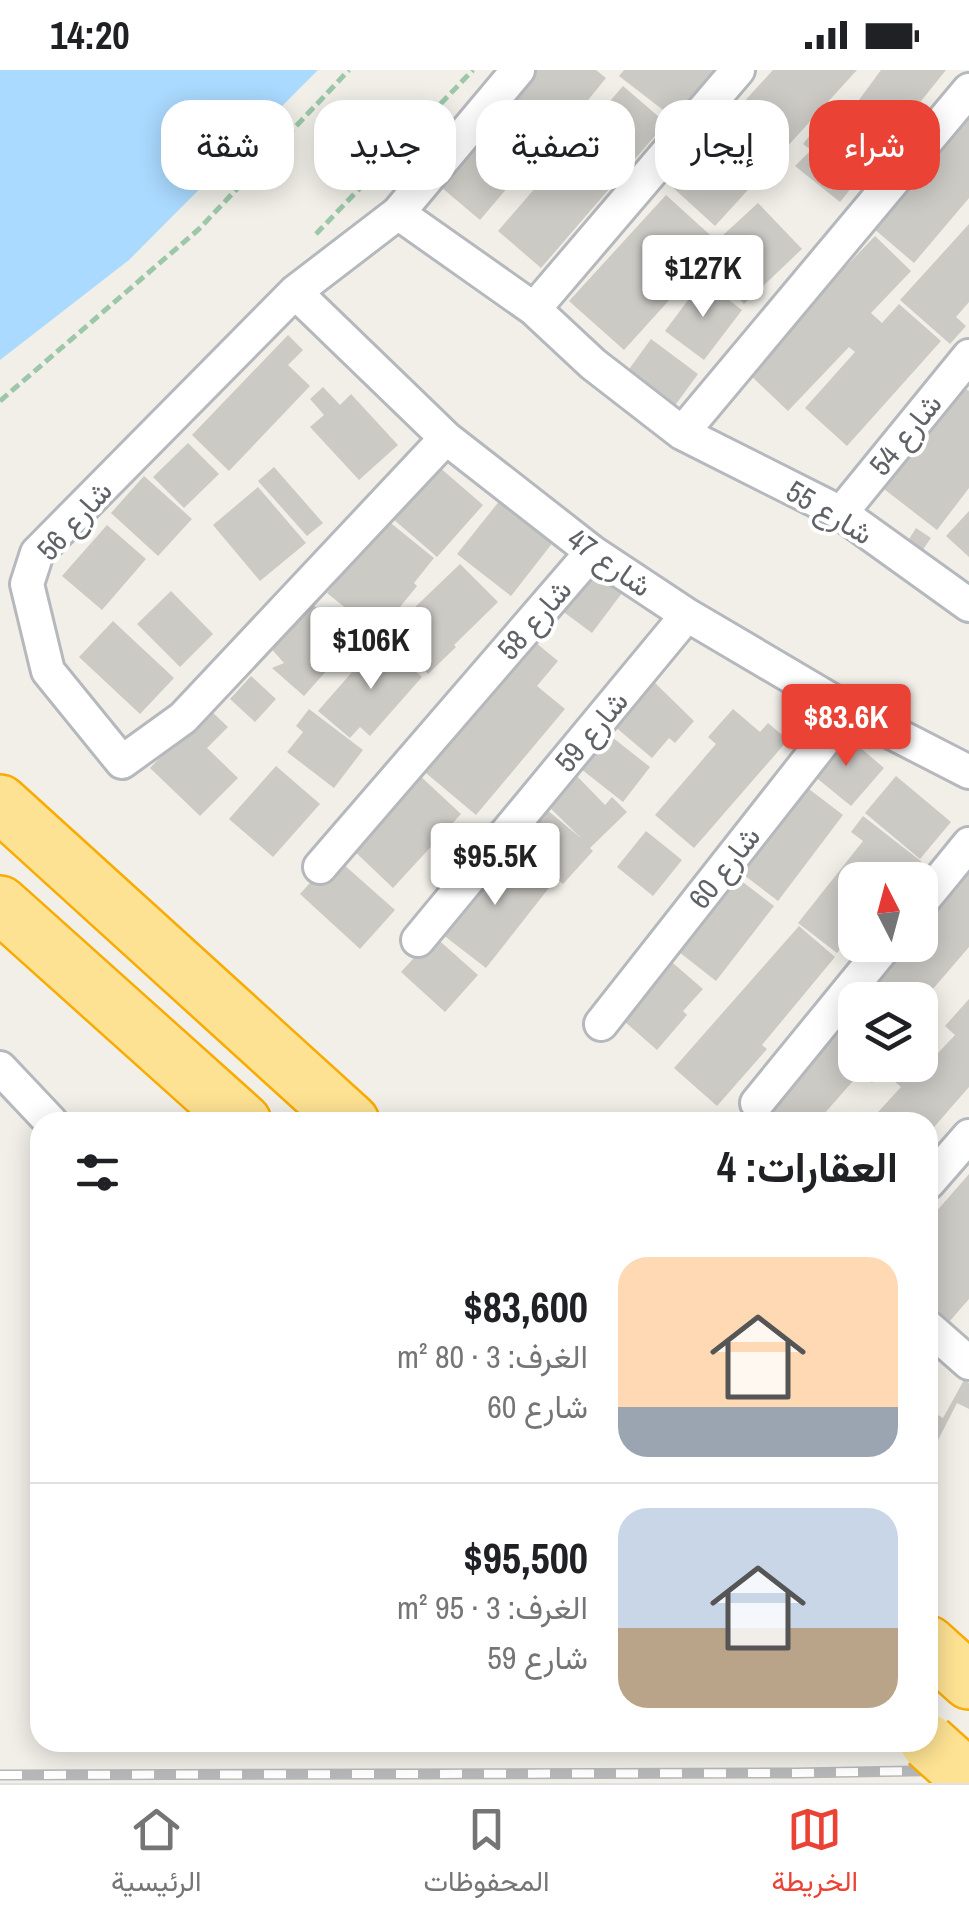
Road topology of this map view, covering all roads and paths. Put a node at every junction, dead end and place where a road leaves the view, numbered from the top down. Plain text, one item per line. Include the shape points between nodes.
1 (348, 70) edge
2 (518, 70) edge
3 (738, 70) edge
4 (969, 90) edge
5 (398, 213) junction
6 (294, 292) junction
7 (534, 309) junction
8 (969, 356) edge
9 (0, 401) edge
10 (682, 432) junction
11 (446, 438) junction
12 (840, 512) junction
13 (592, 552) junction
14 (969, 605) edge
15 (687, 615) junction
16 (848, 710) junction
17 (969, 772) edge
18 (0, 804) edge
19 (969, 844) edge
20 (320, 867) dead end
21 (938, 882) edge
22 (0, 904) edge
23 (418, 940) dead end
24 (872, 962) edge
25 (601, 1024) dead end
26 (0, 1068) edge
27 (757, 1102) dead end
28 (42, 1112) edge
29 (232, 1112) edge
30 (339, 1112) edge
31 (969, 1136) edge
32 (938, 1172) edge
33 (938, 1336) edge
34 (969, 1363) edge
35 (938, 1751) edge
36 (969, 1779) edge

1 - 9 path via 199,229
2 - 5 street, شارع 56
3 - 7 street
4 - 10 street
5 - 6 street, شارع 56
5 - 7 street
6 - 11 street, شارع 47
6 - 11 street, شارع 56 via 37,553 28,584 48,671 122,762 183,718
7 - 10 street, شارع 55
8 - 12 street, شارع 54
10 - 12 street, شارع 55
11 - 13 street, شارع 47
12 - 14 street, شارع 55
13 - 15 street, شارع 47
13 - 20 street, شارع 58
15 - 16 street, شارع 47
15 - 23 street, شارع 59
16 - 17 street, شارع 47
16 - 25 street, شارع 60
18 - 30 highway
19 - 21 street
22 - 29 highway
24 - 27 street
26 - 28 street
31 - 32 street
33 - 34 street
35 - 36 highway, bridge

